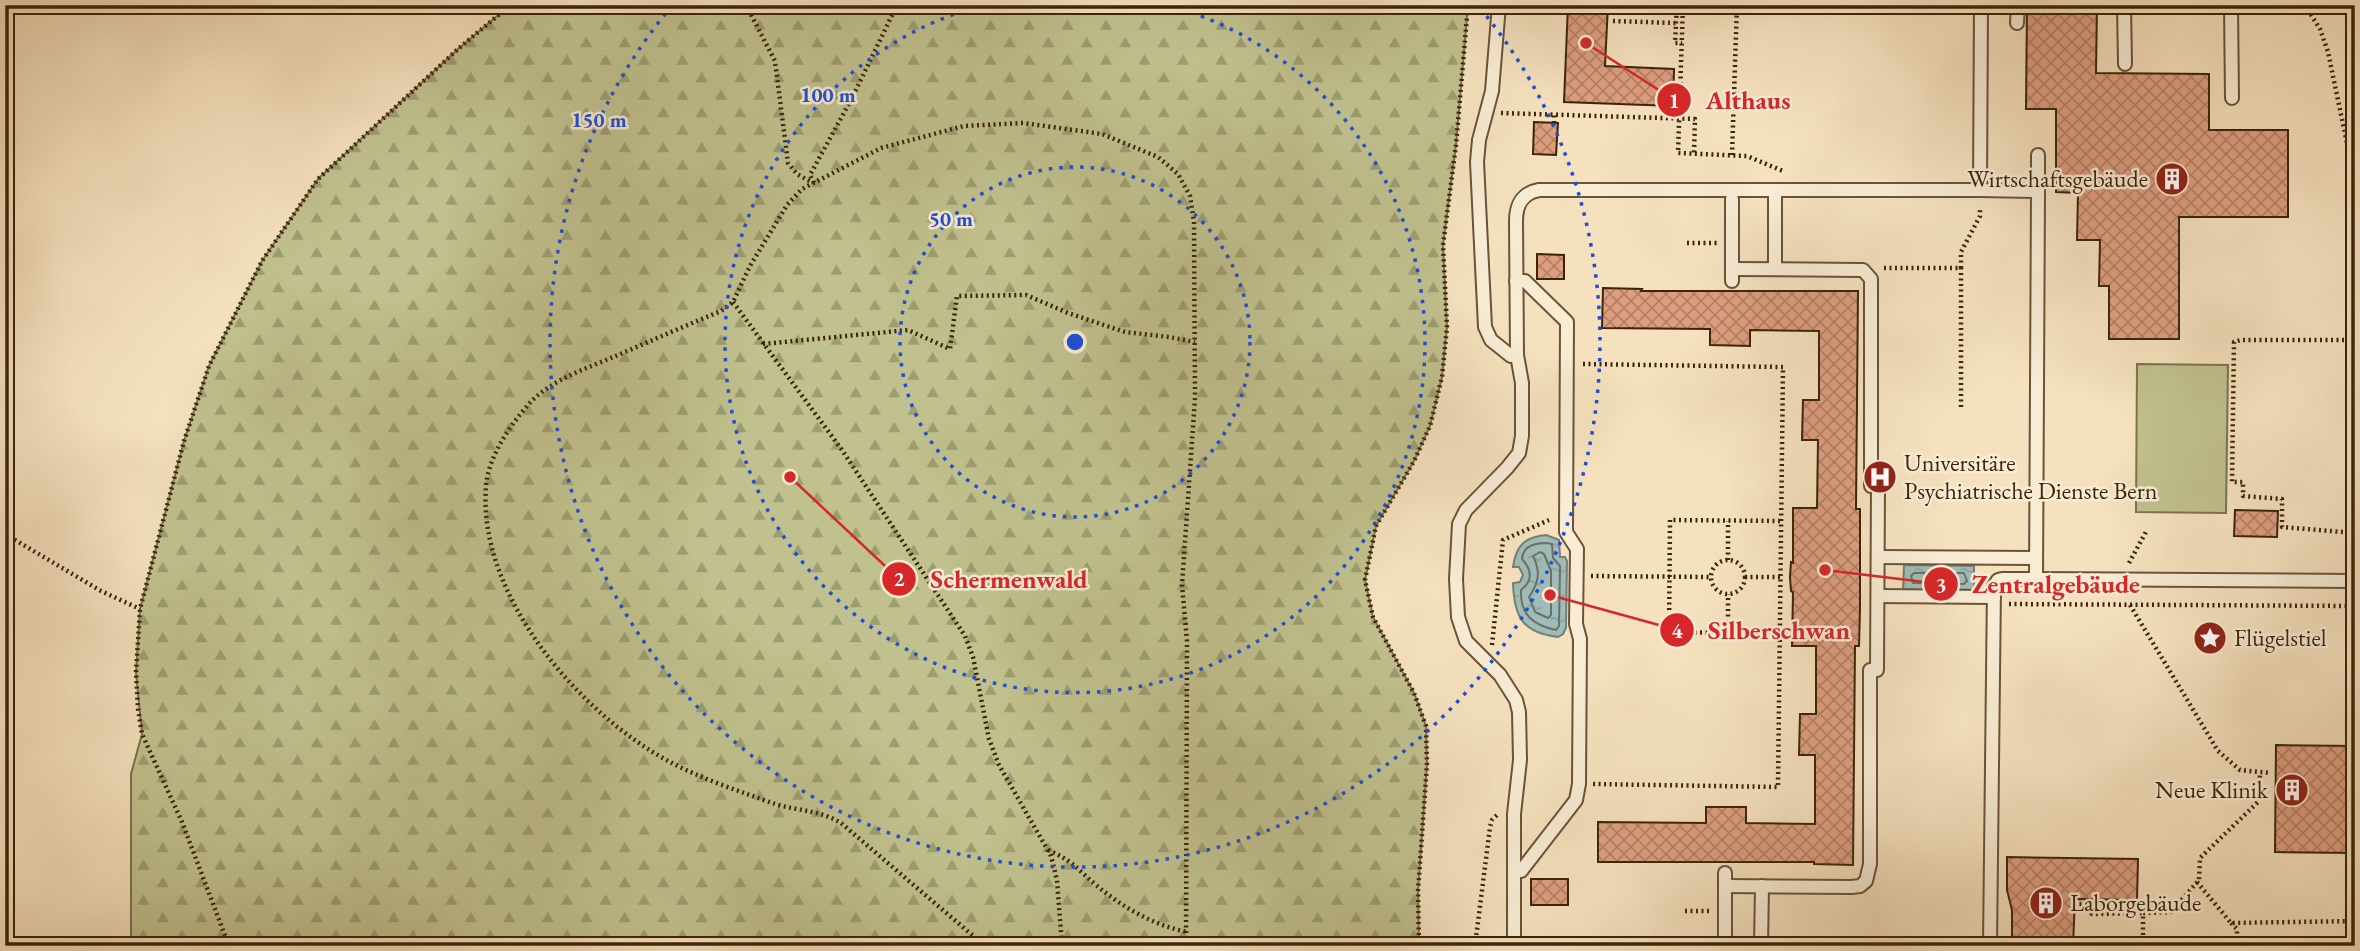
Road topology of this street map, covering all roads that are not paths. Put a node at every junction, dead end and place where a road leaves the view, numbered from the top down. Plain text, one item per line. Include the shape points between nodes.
1 (1499, 5) edge
2 (1981, 5) edge
3 (2018, 5) edge
4 (2124, 5) edge
5 (2231, 5) edge
6 (2017, 23) dead end
7 (2124, 64) dead end
8 (2232, 98) dead end
9 (2038, 155) dead end
10 (1775, 190) junction
11 (1980, 190) junction
12 (2038, 191) junction
13 (1732, 199) dead end
14 (1775, 269) junction
15 (1516, 281) junction
16 (1517, 355) junction
17 (1878, 557) junction
18 (2036, 558) junction
19 (2036, 579) junction
20 (2355, 581) edge
21 (1878, 596) junction
22 (1994, 601) junction
23 (1514, 871) junction
24 (1725, 873) dead end
25 (1725, 886) junction
26 (1762, 886) junction
27 (1514, 946) edge
28 (1725, 946) edge
29 (1761, 946) edge
30 (1990, 946) edge

1 - 16 lane via 1492,91 1477,162 1485,327 1492,340 1511,356
2 - 11 lane
3 - 6 lane
4 - 7 lane
5 - 8 lane
9 - 12 lane
10 - 11 lane
10 - 14 lane
10 - 15 lane via 1531,191 1516,213
11 - 12 lane
12 - 18 lane
13 - 14 lane via 1732,275
14 - 17 lane via 1863,270 1871,279 1871,485 1878,486
15 - 16 lane
15 - 23 lane via 1525,281 1567,322 1566,533 1577,549 1580,639 1576,800 1521,871
16 - 23 lane via 1519,453 1466,510 1459,524 1456,600 1465,641 1509,687 1519,712
17 - 18 lane
17 - 21 lane
18 - 19 lane
19 - 20 lane
19 - 22 lane via 1998,580
21 - 22 lane
21 - 26 lane via 1877,670 1870,670 1869,874 1860,886 1852,887
22 - 30 lane
23 - 27 lane
24 - 25 lane
25 - 26 lane
25 - 28 lane
26 - 29 lane

